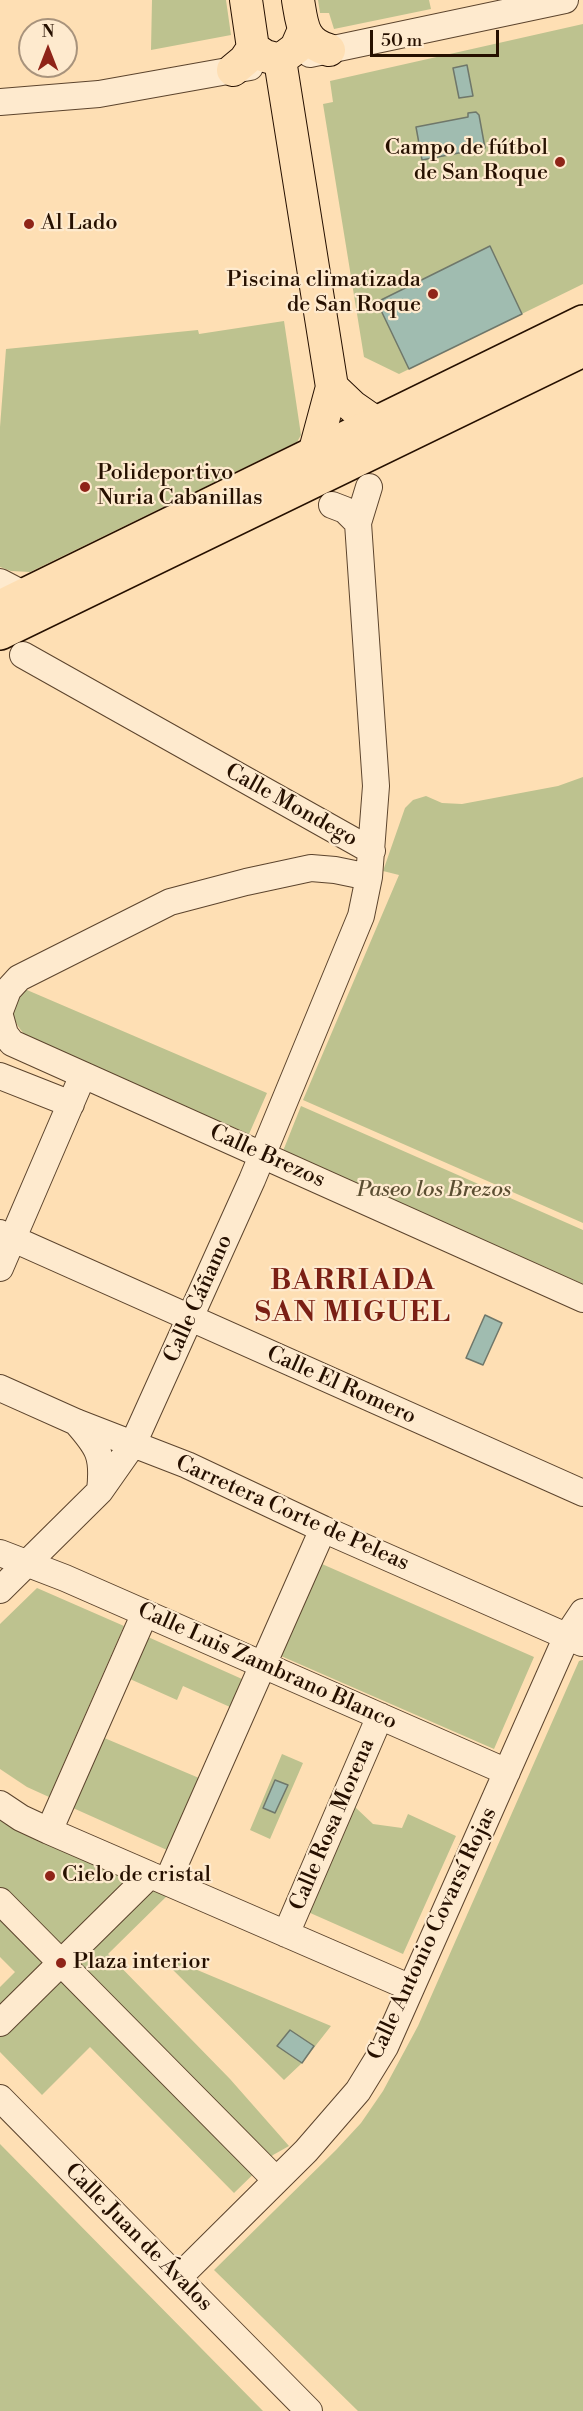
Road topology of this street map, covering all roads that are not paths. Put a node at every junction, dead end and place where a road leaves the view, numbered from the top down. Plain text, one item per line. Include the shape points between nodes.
1 (246, 0) edge
2 (298, 0) edge
3 (565, 0) edge
4 (303, 32) junction
5 (328, 50) junction
6 (255, 60) junction
7 (0, 102) edge
8 (583, 322) edge
9 (583, 350) edge
10 (332, 387) junction
11 (376, 423) junction
12 (314, 454) junction
13 (369, 487) dead end
14 (332, 505) dead end
15 (358, 523) junction
16 (8, 595) edge
17 (11, 644) edge
18 (372, 851) junction
19 (369, 877) junction
20 (0, 1011) edge
21 (0, 1016) edge
22 (83, 1075) junction
23 (0, 1076) edge
24 (71, 1104) junction
25 (263, 1154) junction
26 (6, 1236) edge
27 (0, 1268) edge
28 (583, 1299) edge
29 (189, 1318) junction
30 (0, 1389) edge
31 (76, 1422) junction
32 (138, 1446) junction
33 (187, 1465) junction
34 (122, 1477) junction
35 (100, 1491) junction
36 (583, 1493) edge
37 (323, 1529) junction
38 (0, 1553) edge
39 (27, 1563) junction
40 (0, 1590) edge
41 (583, 1612) edge
42 (145, 1613) junction
43 (575, 1640) edge
44 (263, 1665) junction
45 (380, 1716) junction
46 (507, 1772) junction
47 (0, 1804) edge
48 (49, 1831) junction
49 (159, 1879) junction
50 (0, 1901) edge
51 (286, 1934) junction
52 (61, 1963) junction
53 (411, 1989) junction
54 (0, 2023) edge
55 (0, 2098) edge
56 (276, 2180) junction
57 (178, 2278) junction
58 (309, 2411) edge

1 - 6 main road
2 - 4 main road
3 - 5 street
4 - 5 main road via 313,44
4 - 6 main road via 296,48
5 - 6 street
6 - 7 street via 99,94
6 - 10 main road
8 - 11 highway
9 - 17 highway
10 - 11 main road
10 - 12 main road
11 - 12 highway
12 - 16 highway
13 - 15 street
14 - 15 street via 345,510
15 - 18 street via 376,786
17 - 18 street, Calle Mondego
18 - 19 street, Calle Mondego
19 - 20 street via 311,868 170,902 19,978 8,990
19 - 25 street, Calle Mondego via 361,916
21 - 22 street, Calle Brezos via 12,1044
22 - 24 street
22 - 25 street, Calle Brezos
23 - 24 street
24 - 26 street
25 - 28 street, Calle Brezos
25 - 29 street, Calle Cáñamo
26 - 27 street
26 - 29 street, Calle El Romero
29 - 32 street, Calle Cáñamo
29 - 36 street, Calle El Romero
30 - 31 street, Carretera Corte de Peleas
31 - 32 street, Carretera Corte de Peleas
31 - 35 street via 95,1443 102,1472
32 - 33 street, Carretera Corte de Peleas
32 - 34 street
32 - 35 street
33 - 34 street via 145,1465
33 - 37 street, Carretera Corte de Peleas
34 - 35 street
35 - 39 street
37 - 43 street, Carretera Corte de Peleas
37 - 44 street
38 - 39 street, Calle Luis Zambrano Blanco
39 - 40 street
39 - 42 street, Calle Luis Zambrano Blanco
41 - 43 street, Calle Antonio Covarsí Rojas
42 - 44 street, Calle Luis Zambrano Blanco
42 - 48 street
43 - 46 street, Calle Antonio Covarsí Rojas
44 - 45 street, Calle Luis Zambrano Blanco
44 - 49 street
45 - 46 street, Calle Luis Zambrano Blanco
45 - 51 street, Calle Rosa Morena
46 - 53 street, Calle Antonio Covarsí Rojas
47 - 48 street
48 - 49 street
49 - 51 street
49 - 52 street
50 - 52 street
51 - 53 street
52 - 54 street
52 - 56 street
53 - 56 street, Calle Antonio Covarsí Rojas via 385,2047 358,2091
55 - 57 street, Calle Juan de Ávalos
56 - 57 street, Calle Antonio Covarsí Rojas
57 - 58 street, Calle Juan de Ávalos

